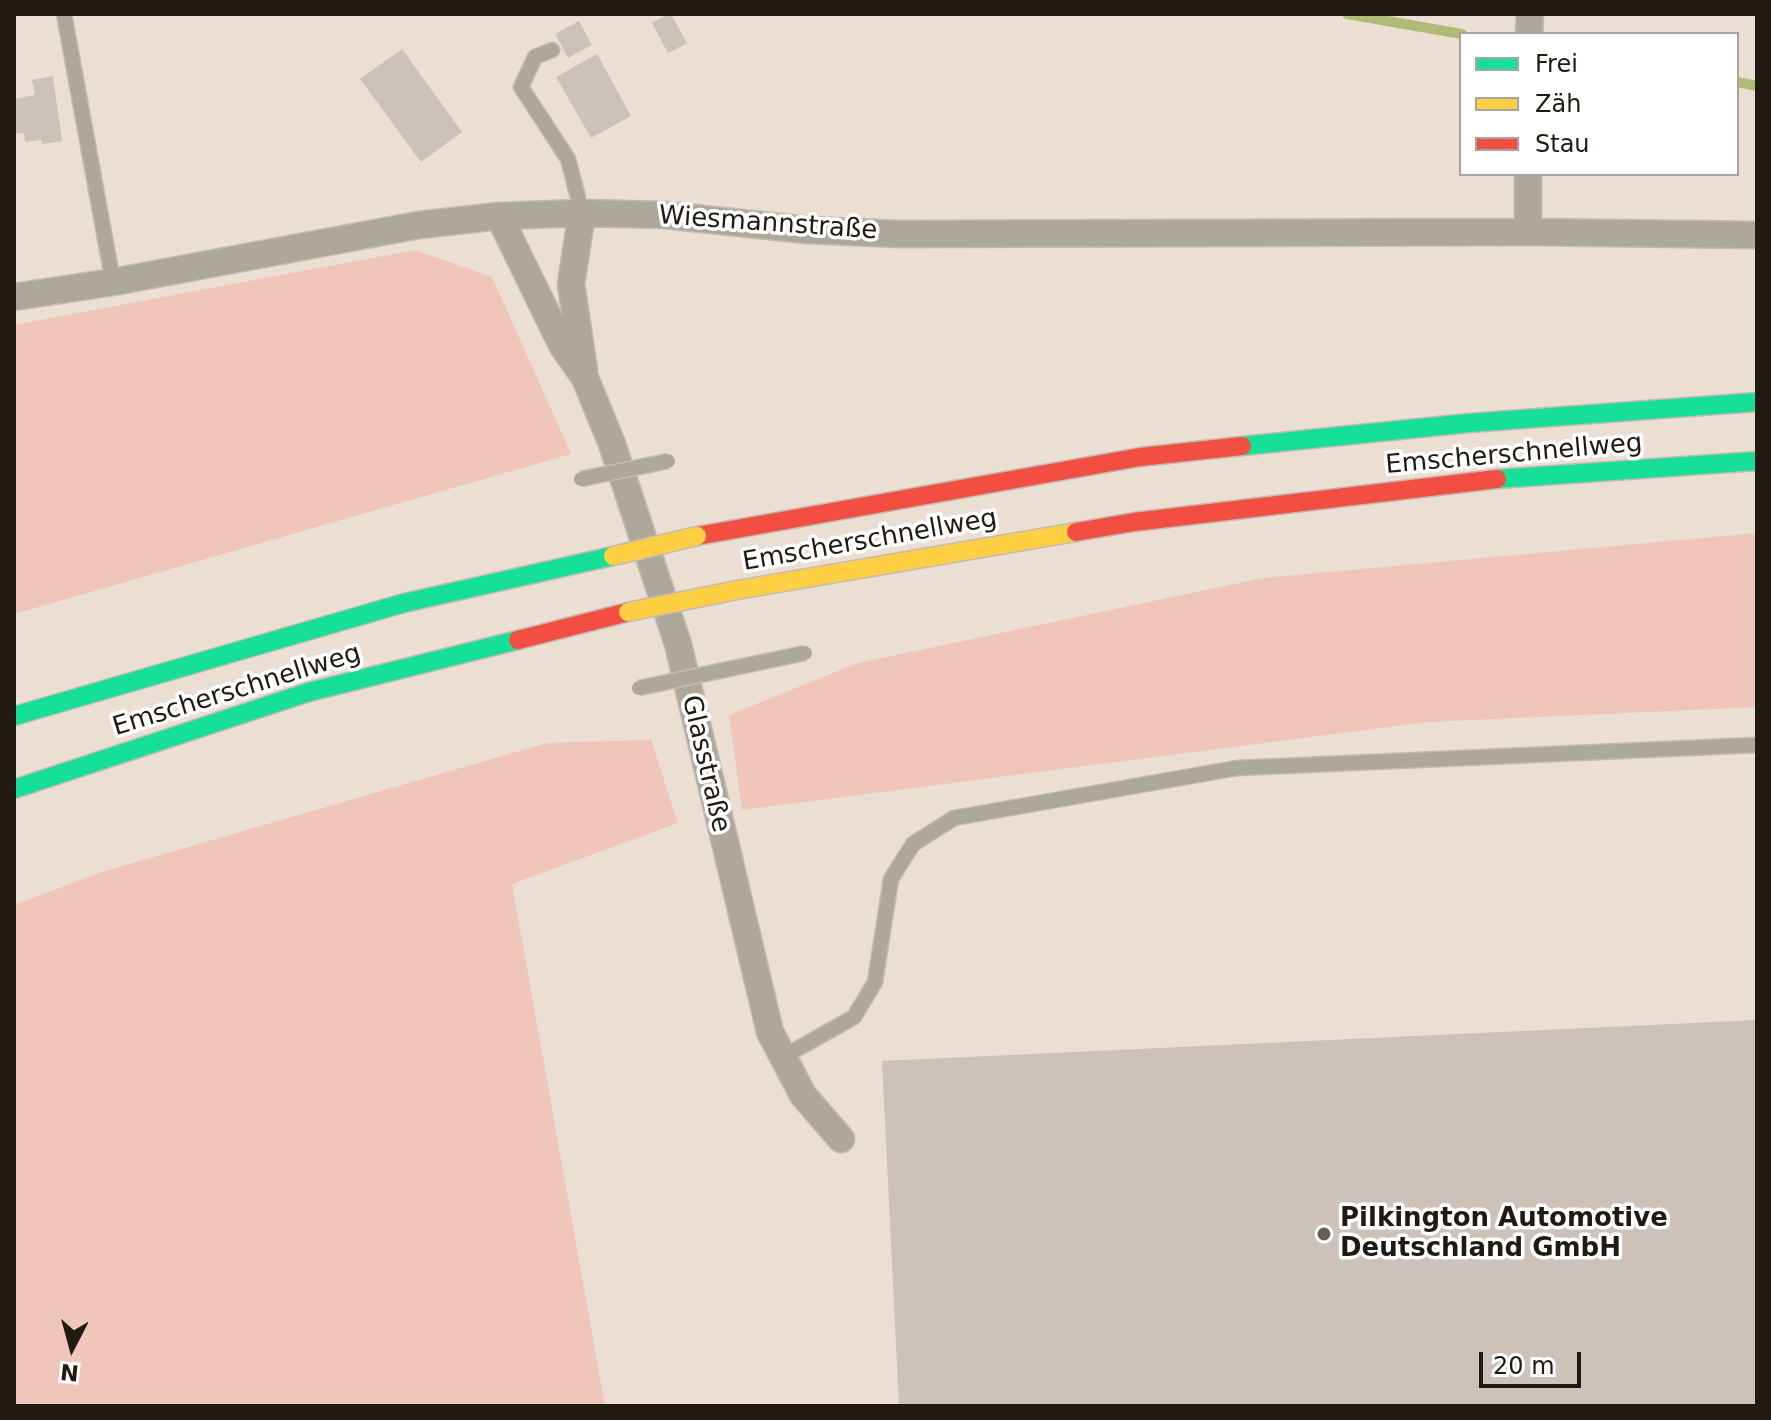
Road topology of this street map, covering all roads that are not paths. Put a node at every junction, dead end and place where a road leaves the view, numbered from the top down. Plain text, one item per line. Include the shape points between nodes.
1 (64, 14) edge
2 (552, 50) dead end
3 (1528, 176) edge
4 (582, 213) junction
5 (499, 216) junction
6 (1528, 232) junction
7 (1757, 235) edge
8 (113, 282) junction
9 (14, 297) edge
10 (585, 378) junction
11 (1757, 402) edge
12 (668, 461) dead end
13 (1757, 461) edge
14 (581, 479) dead end
15 (805, 653) dead end
16 (639, 688) dead end
17 (14, 716) edge
18 (1757, 745) edge
19 (14, 789) edge
20 (783, 1057) junction
21 (841, 1139) dead end

1 - 8 lane
2 - 4 lane via 535,57 521,87 568,159
3 - 6 street
4 - 5 street, Wiesmannstraße
4 - 6 street, Wiesmannstraße via 899,234
4 - 10 street, Glasstraße via 571,284
5 - 8 street, Wiesmannstraße via 419,225
5 - 10 street, Glasstraße via 562,345
6 - 7 street, Wiesmannstraße
8 - 9 street, Wiesmannstraße
10 - 20 street, Glasstraße via 678,644 770,1032
11 - 17 highway, Emscherschnellweg, bridge via 1469,423 1140,457 697,536 404,603
12 - 14 lane, bridge
13 - 19 highway, Emscherschnellweg, bridge via 1472,481 1134,522 737,590 309,692
15 - 16 lane, bridge
18 - 20 lane via 1237,768 954,818 913,844 891,879 875,982 854,1017
20 - 21 street, Glasstraße via 803,1095

